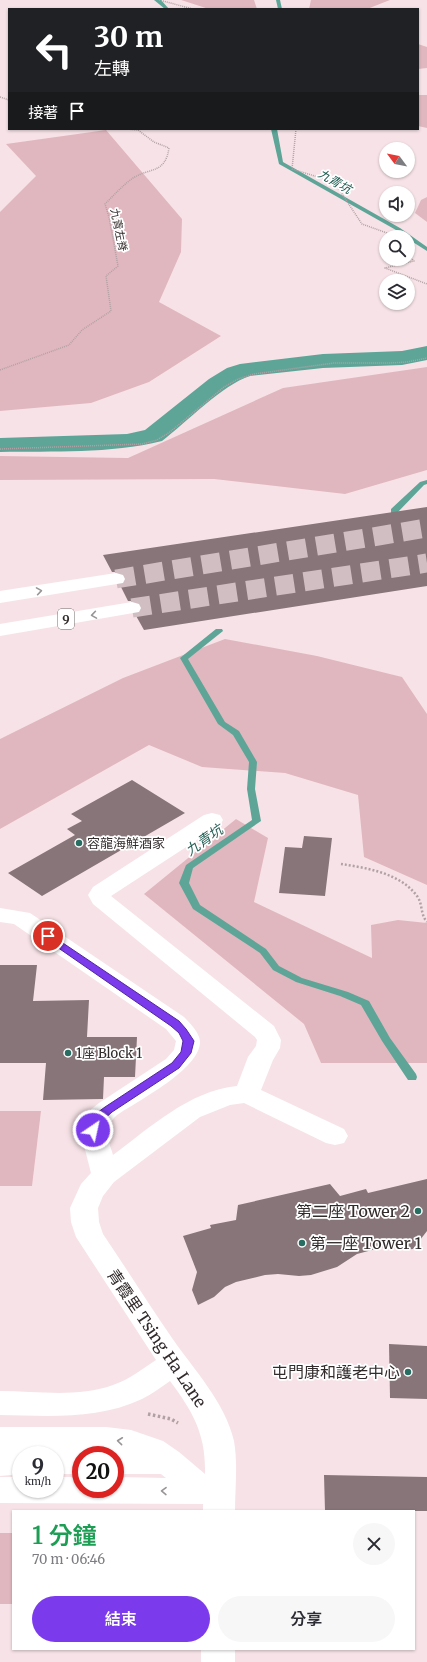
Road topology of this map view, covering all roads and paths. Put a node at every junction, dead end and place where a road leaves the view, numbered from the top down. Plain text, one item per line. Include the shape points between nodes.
1 (159, 0) edge
2 (189, 8) edge
3 (138, 130) edge
4 (296, 130) edge
5 (379, 230) edge
6 (393, 266) edge
7 (427, 284) edge
8 (427, 358) edge
9 (0, 370) edge
10 (0, 449) edge
11 (116, 579) tunnel mouth
12 (0, 597) edge
13 (132, 608) tunnel mouth
14 (0, 630) edge
15 (212, 820) dead end
16 (340, 864) dead end
17 (0, 915) edge
18 (427, 922) edge
19 (247, 1094) junction
20 (335, 1136) dead end
21 (105, 1175) junction
22 (174, 1363) junction
23 (0, 1403) edge
24 (0, 1440) edge
25 (12, 1461) edge
26 (124, 1461) edge
27 (168, 1461) junction
28 (0, 1462) edge
29 (0, 1490) edge
30 (214, 1499) edge
31 (218, 1650) edge
32 (218, 1662) edge

1 - 2 path
3 - 9 path, 九青左脊 via 154,142 169,148 168,157 159,169 135,177 105,204 118,266 106,276 111,311 82,330 69,345
4 - 5 path via 292,169 334,182 362,224
6 - 7 path via 385,268
8 - 10 path via 390,363 334,363 254,374 224,387 170,432 157,440 142,444
12 -> 11 main road
13 -> 14 main road, 9
15 - 19 main road via 100,895 101,899 265,1032 269,1040 268,1048 261,1057
16 - 18 path via 397,879 418,898 422,918
17 - 21 main road via 22,918 175,1023 188,1041 186,1053 175,1065 98,1118 93,1130
19 - 20 main road
19 - 21 main road, 青霞里 Tsing Ha Lane via 228,1096 191,1111
21 - 22 main road, 青霞里 Tsing Ha Lane via 91,1190 84,1208 90,1237
22 - 23 main road via 133,1390 106,1400 67,1404
22 - 30 main road, 青霞里 Tsing Ha Lane via 205,1407 216,1433 220,1462
27 -> 24 main road via 152,1450 131,1443 106,1440
25 - 28 main road
26 - 27 main road
27 - 30 main road
30 -> 29 main road
31 - 32 main road

